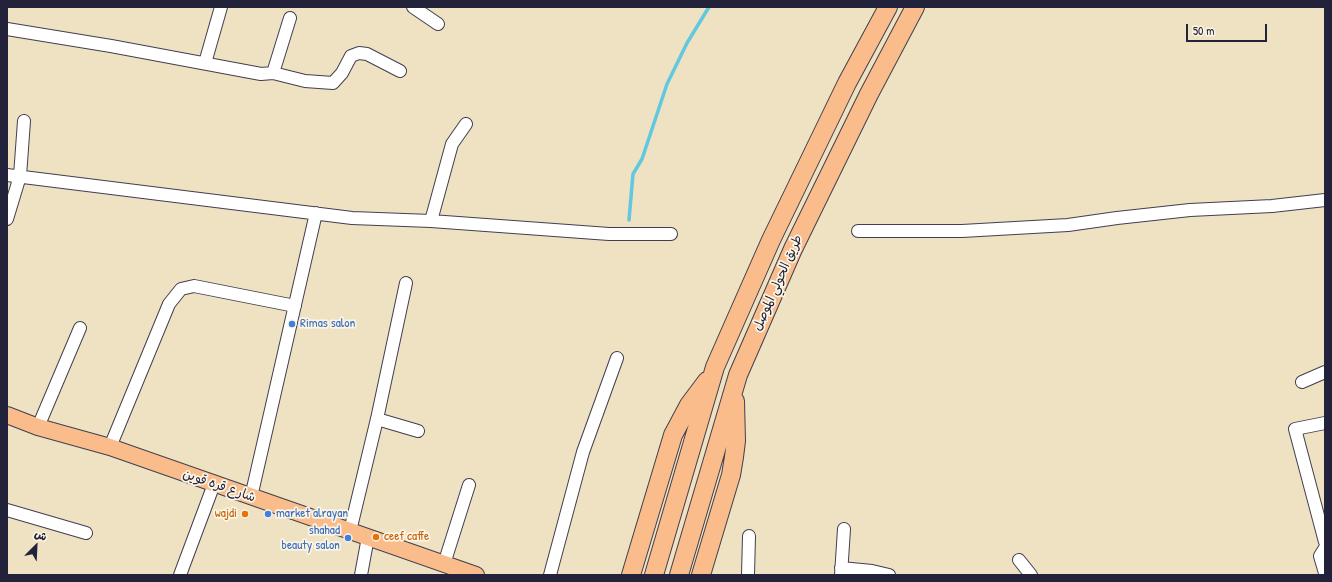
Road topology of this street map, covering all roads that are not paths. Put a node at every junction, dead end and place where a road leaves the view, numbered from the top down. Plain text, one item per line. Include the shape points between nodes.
1 (220, 7) edge
2 (413, 7) edge
3 (888, 7) edge
4 (915, 7) edge
5 (290, 18) dead end
6 (438, 24) dead end
7 (7, 29) edge
8 (206, 63) junction
9 (400, 71) dead end
10 (273, 73) junction
11 (24, 122) dead end
12 (466, 124) dead end
13 (7, 175) edge
14 (20, 176) junction
15 (1325, 200) edge
16 (316, 213) junction
17 (7, 219) edge
18 (431, 221) junction
19 (858, 231) dead end
20 (671, 234) dead end
21 (406, 283) dead end
22 (295, 306) junction
23 (80, 328) dead end
24 (617, 358) dead end
25 (715, 367) junction
26 (1325, 372) edge
27 (738, 375) junction
28 (1302, 382) dead end
29 (7, 415) edge
30 (377, 419) junction
31 (1325, 423) edge
32 (38, 427) junction
33 (418, 431) dead end
34 (110, 447) junction
35 (214, 484) junction
36 (469, 484) dead end
37 (251, 497) junction
38 (7, 510) edge
39 (844, 529) dead end
40 (350, 532) junction
41 (86, 533) dead end
42 (750, 536) dead end
43 (368, 538) junction
44 (1325, 542) edge
45 (1325, 548) edge
46 (1020, 560) dead end
47 (444, 564) junction
48 (841, 572) edge
49 (871, 573) edge
50 (1325, 573) edge
51 (470, 574) edge
52 (180, 575) edge
53 (361, 575) edge
54 (550, 575) edge
55 (631, 575) edge
56 (654, 575) edge
57 (679, 575) edge
58 (701, 575) edge
59 (748, 575) edge
60 (889, 575) edge
61 (1031, 575) edge

1 - 8 street
2 - 6 street
3 - 25 highway, طريق الحولي الموصل via 847,83 774,233
4 - 27 highway, طريق الحولي الموصل via 869,94 793,250
5 - 10 street
7 - 8 street
8 - 10 street via 261,74
9 - 10 street via 367,54 359,53 351,56 333,83 305,81
11 - 14 street
12 - 18 street via 452,144
13 - 14 street
14 - 16 street
14 - 17 street
15 - 19 street via 1272,206 1190,210 1068,225 962,231
16 - 18 street via 352,218
16 - 22 street
18 - 20 street via 609,234
21 - 30 street
22 - 34 street via 194,286 181,289 169,304
22 - 37 street
23 - 32 street
24 - 54 street via 584,452
25 - 55 highway via 689,405 673,435
25 - 56 highway, طريق الحولي الموصل
26 - 28 street
27 - 57 highway, طريق الحولي الموصل
27 - 58 highway via 736,441 731,475
29 - 32 main road, شارع قره قوين
30 - 33 street
30 - 40 street
31 - 44 street via 1295,429
32 - 34 main road, شارع قره قوين
34 - 35 main road, شارع قره قوين
35 - 37 main road, شارع قره قوين
35 - 52 street
36 - 47 street
37 - 40 main road, شارع قره قوين
38 - 41 street
39 - 48 street
40 - 43 main road, شارع قره قوين
42 - 59 street
43 - 47 main road, شارع قره قوين
43 - 53 street
45 - 50 street via 1320,556
46 - 61 street
47 - 51 main road, شارع قره قوين
48 - 49 street
49 - 60 street

